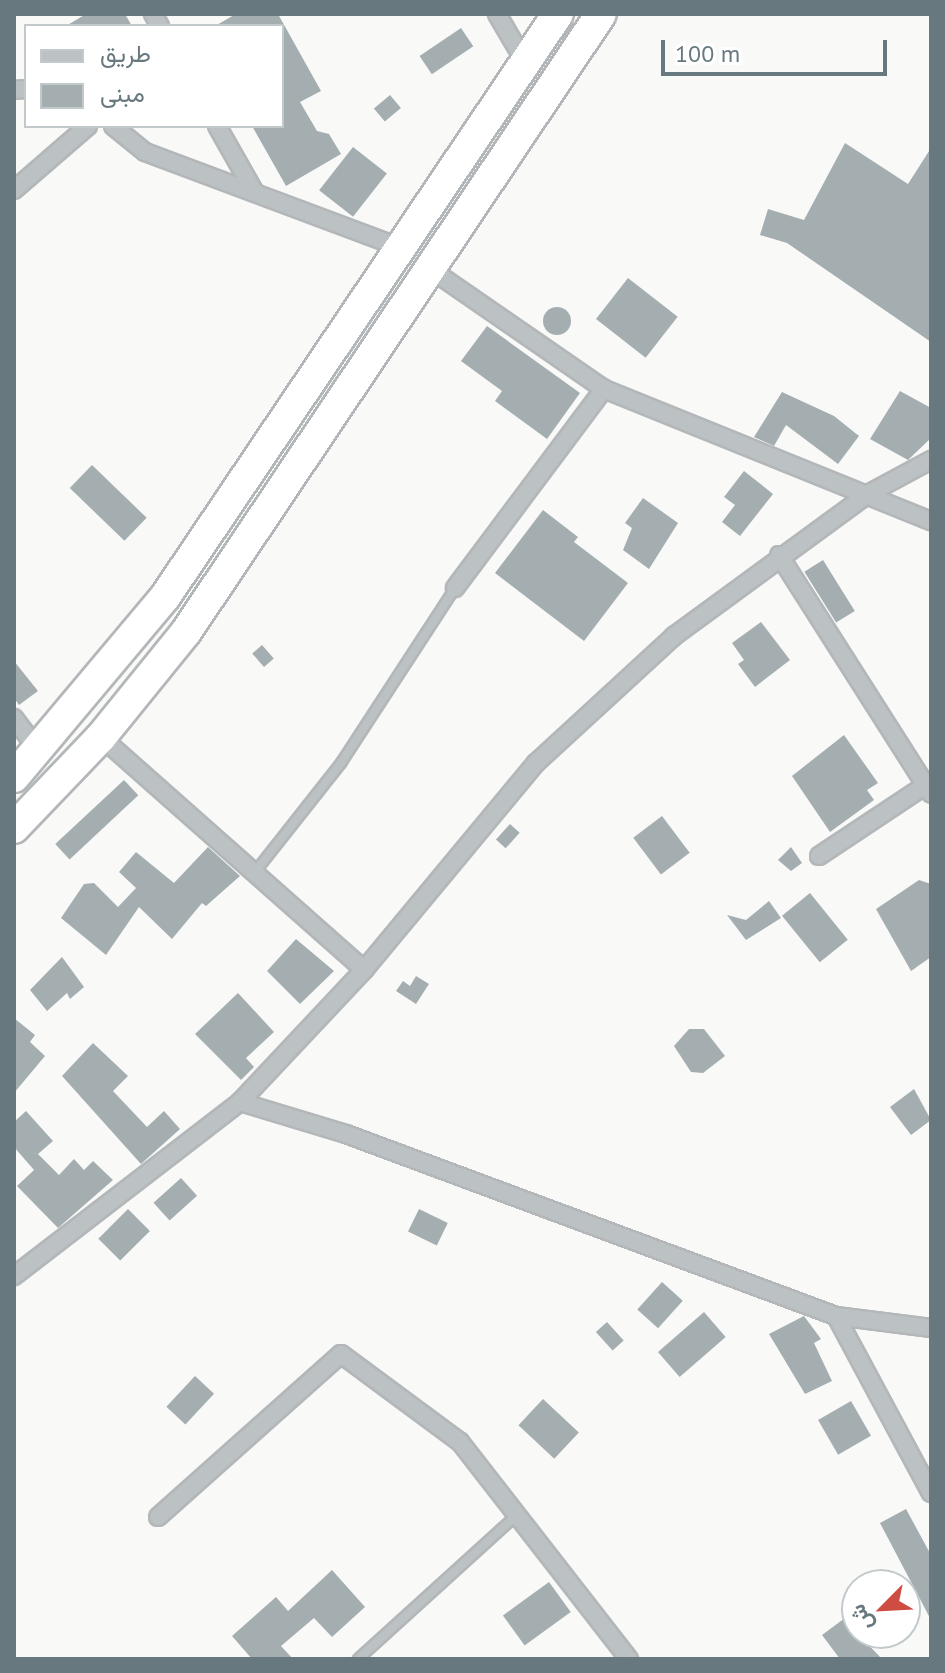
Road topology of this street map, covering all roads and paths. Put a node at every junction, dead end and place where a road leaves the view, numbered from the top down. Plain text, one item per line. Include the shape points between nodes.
1 (497, 14) edge
2 (558, 14) edge
3 (601, 14) edge
4 (525, 62) junction
5 (86, 128) edge
6 (115, 128) edge
7 (218, 128) edge
8 (14, 190) edge
9 (254, 191) junction
10 (402, 248) junction
11 (430, 269) junction
12 (604, 389) junction
13 (931, 460) edge
14 (868, 494) junction
15 (931, 521) edge
16 (779, 555) junction
17 (455, 588) joint
18 (14, 718) edge
19 (101, 737) junction
20 (39, 751) junction
21 (14, 777) edge
22 (928, 789) edge
23 (14, 828) edge
24 (819, 856) dead end
25 (255, 872) junction
26 (364, 970) junction
27 (240, 1102) junction
28 (14, 1276) edge
29 (836, 1316) junction
30 (931, 1328) edge
31 (931, 1493) edge
32 (518, 1514) junction
33 (158, 1517) dead end
34 (358, 1659) edge
35 (629, 1659) edge

1 - 4 street
2 - 4 highway
3 - 11 highway
4 - 10 highway
5 - 8 street
6 - 9 street via 145,152
7 - 9 street
9 - 10 street
10 - 20 highway via 165,597
11 - 12 street
11 - 19 highway via 186,632
12 - 14 street
12 - 17 street
13 - 14 street
14 - 15 street
14 - 16 street
16 - 22 street
16 - 26 street via 674,636 536,763
17 - 25 lane via 341,763
18 - 20 street
19 - 23 highway
19 - 25 street
20 - 21 highway
22 - 24 street
25 - 26 street
26 - 27 street
27 - 28 street
27 - 29 street via 346,1134
29 - 30 street
29 - 31 street
32 - 33 street via 460,1442 341,1354
32 - 34 lane
32 - 35 street

